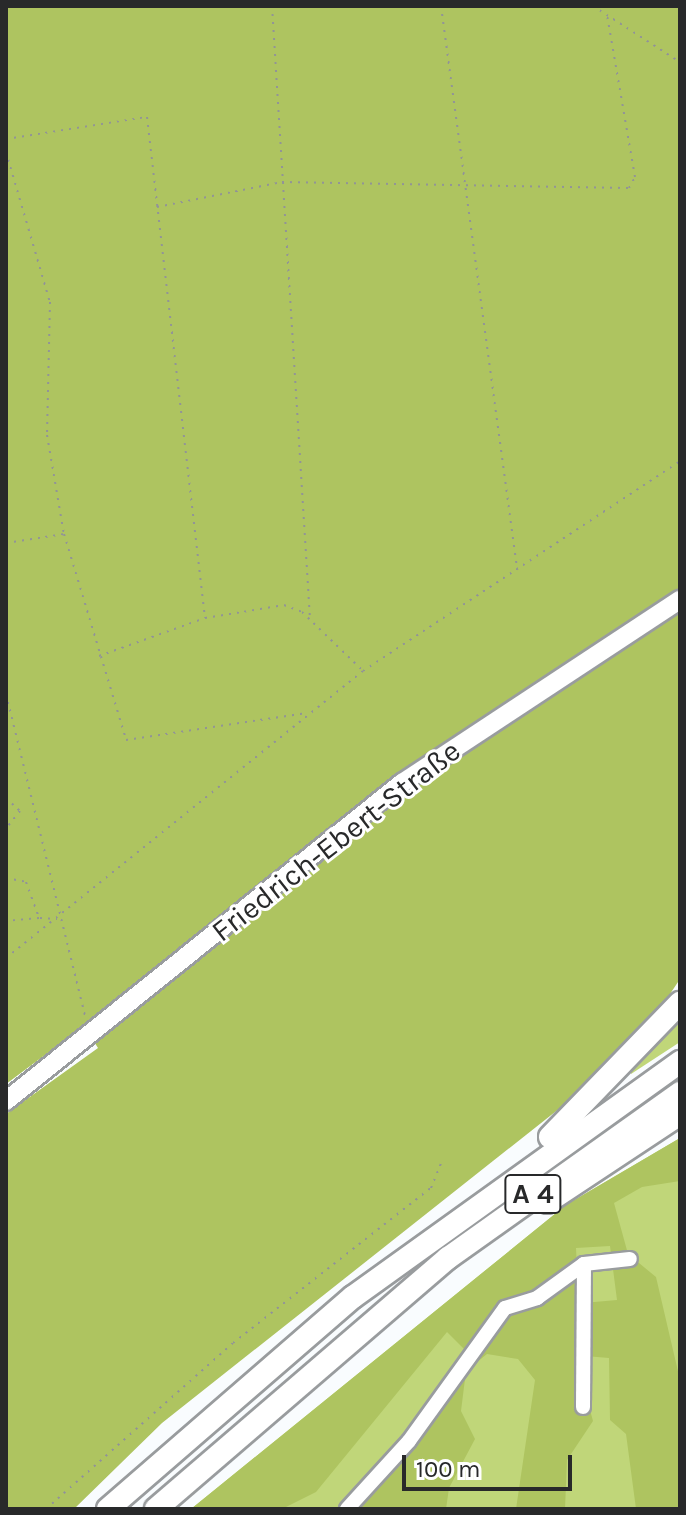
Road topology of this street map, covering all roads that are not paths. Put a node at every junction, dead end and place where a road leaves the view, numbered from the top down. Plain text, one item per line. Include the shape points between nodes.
1 (680, 600) edge
2 (680, 1003) edge
3 (680, 1062) edge
4 (680, 1093) edge
5 (6, 1101) edge
6 (680, 1114) edge
7 (680, 1125) edge
8 (580, 1180) junction
9 (507, 1181) junction
10 (630, 1259) dead end
11 (584, 1264) junction
12 (393, 1304) junction
13 (583, 1407) dead end
14 (108, 1509) edge
15 (156, 1509) edge
16 (347, 1509) edge

1 - 5 main road, Friedrich-Ebert-Straße via 402,783
2 - 9 highway
3 - 9 highway, A 4
4 - 12 highway, A 4 via 507,1213
6 - 8 highway
7 - 8 highway
8 - 12 highway via 464,1264
9 - 14 highway, A 4 via 318,1325
10 - 11 lane
11 - 13 lane
11 - 16 lane via 492,1322 409,1441
12 - 15 highway, A 4

